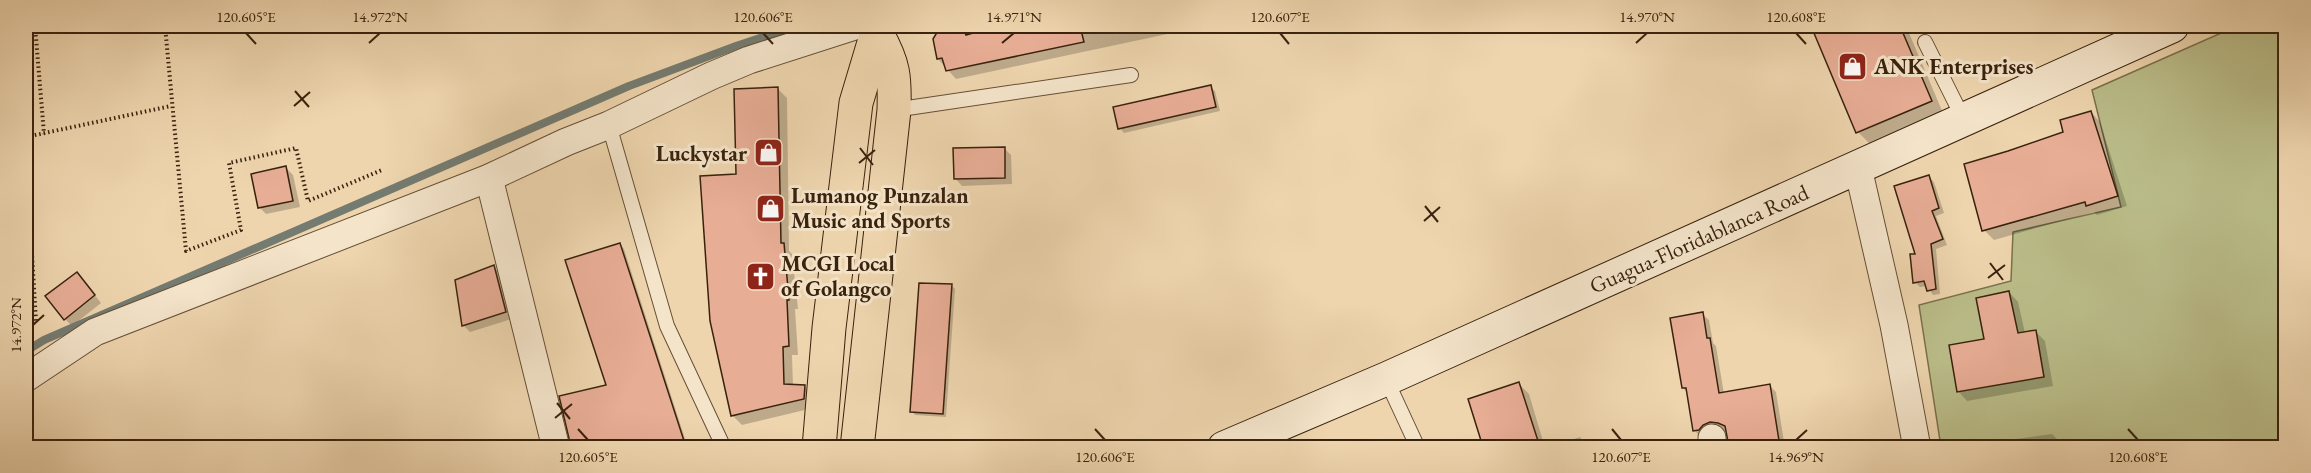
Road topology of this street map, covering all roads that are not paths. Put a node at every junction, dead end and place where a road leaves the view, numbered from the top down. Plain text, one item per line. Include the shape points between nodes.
1 (2172, 26) edge
2 (870, 28) edge
3 (1925, 42) dead end
4 (1131, 75) dead end
5 (894, 110) junction
6 (1964, 120) junction
7 (609, 125) junction
8 (1858, 168) junction
9 (489, 178) junction
10 (26, 378) edge
11 (1386, 379) junction
12 (556, 447) edge
13 (724, 447) edge
14 (819, 447) edge
15 (857, 447) edge
16 (1224, 447) edge
17 (1418, 447) edge
18 (1917, 447) edge

1 - 6 main road, Guagua-Floridablanca Road
2 - 5 highway via 889,56
2 - 7 street via 749,60
2 - 14 highway via 856,103
3 - 6 lane
4 - 5 lane
5 - 15 highway
6 - 8 main road, Guagua-Floridablanca Road
7 - 9 street
7 - 13 lane via 667,326
8 - 11 main road, Guagua-Floridablanca Road
8 - 18 street
9 - 10 street via 95,332
9 - 12 street
11 - 16 main road, Guagua-Floridablanca Road
11 - 17 lane

